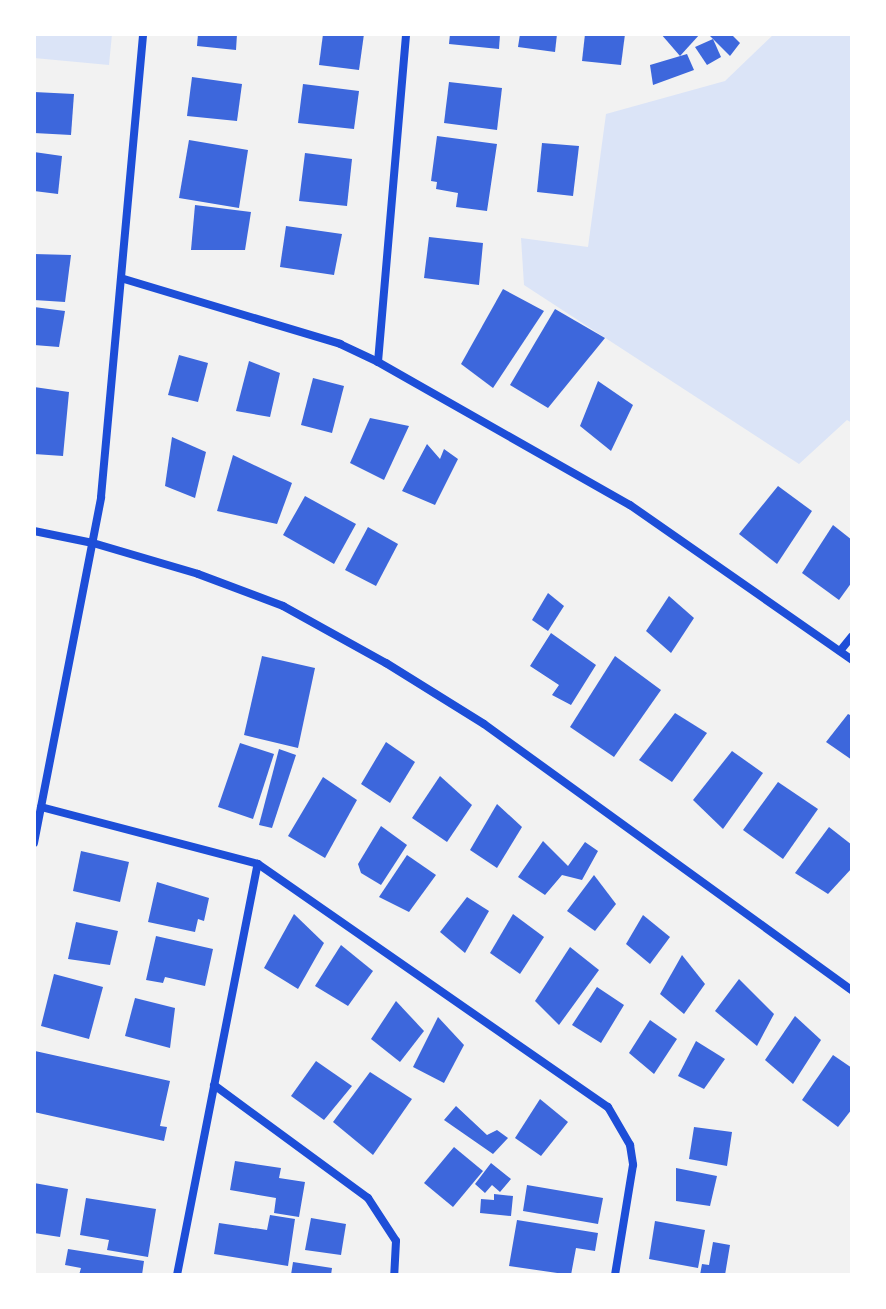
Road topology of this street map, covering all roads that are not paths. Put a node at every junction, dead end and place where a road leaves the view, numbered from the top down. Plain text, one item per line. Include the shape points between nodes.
1 (143, 34) edge
2 (406, 34) edge
3 (124, 279) junction
4 (378, 362) junction
5 (34, 531) edge
6 (93, 543) junction
7 (852, 636) edge
8 (840, 651) junction
9 (852, 660) edge
10 (41, 807) junction
11 (34, 843) edge
12 (258, 864) junction
13 (852, 990) edge
14 (214, 1085) junction
15 (177, 1275) edge
16 (394, 1275) edge
17 (615, 1275) edge

1 - 3 street
2 - 4 street
3 - 4 street via 340,344
3 - 6 street
4 - 8 street via 630,505
5 - 6 street
6 - 10 street
6 - 13 street via 283,606 386,663 484,724
7 - 8 street
8 - 9 street
10 - 11 street
10 - 12 street
12 - 14 street
12 - 17 street via 608,1107 630,1145 633,1165
14 - 15 street
14 - 16 street via 368,1198 396,1241

